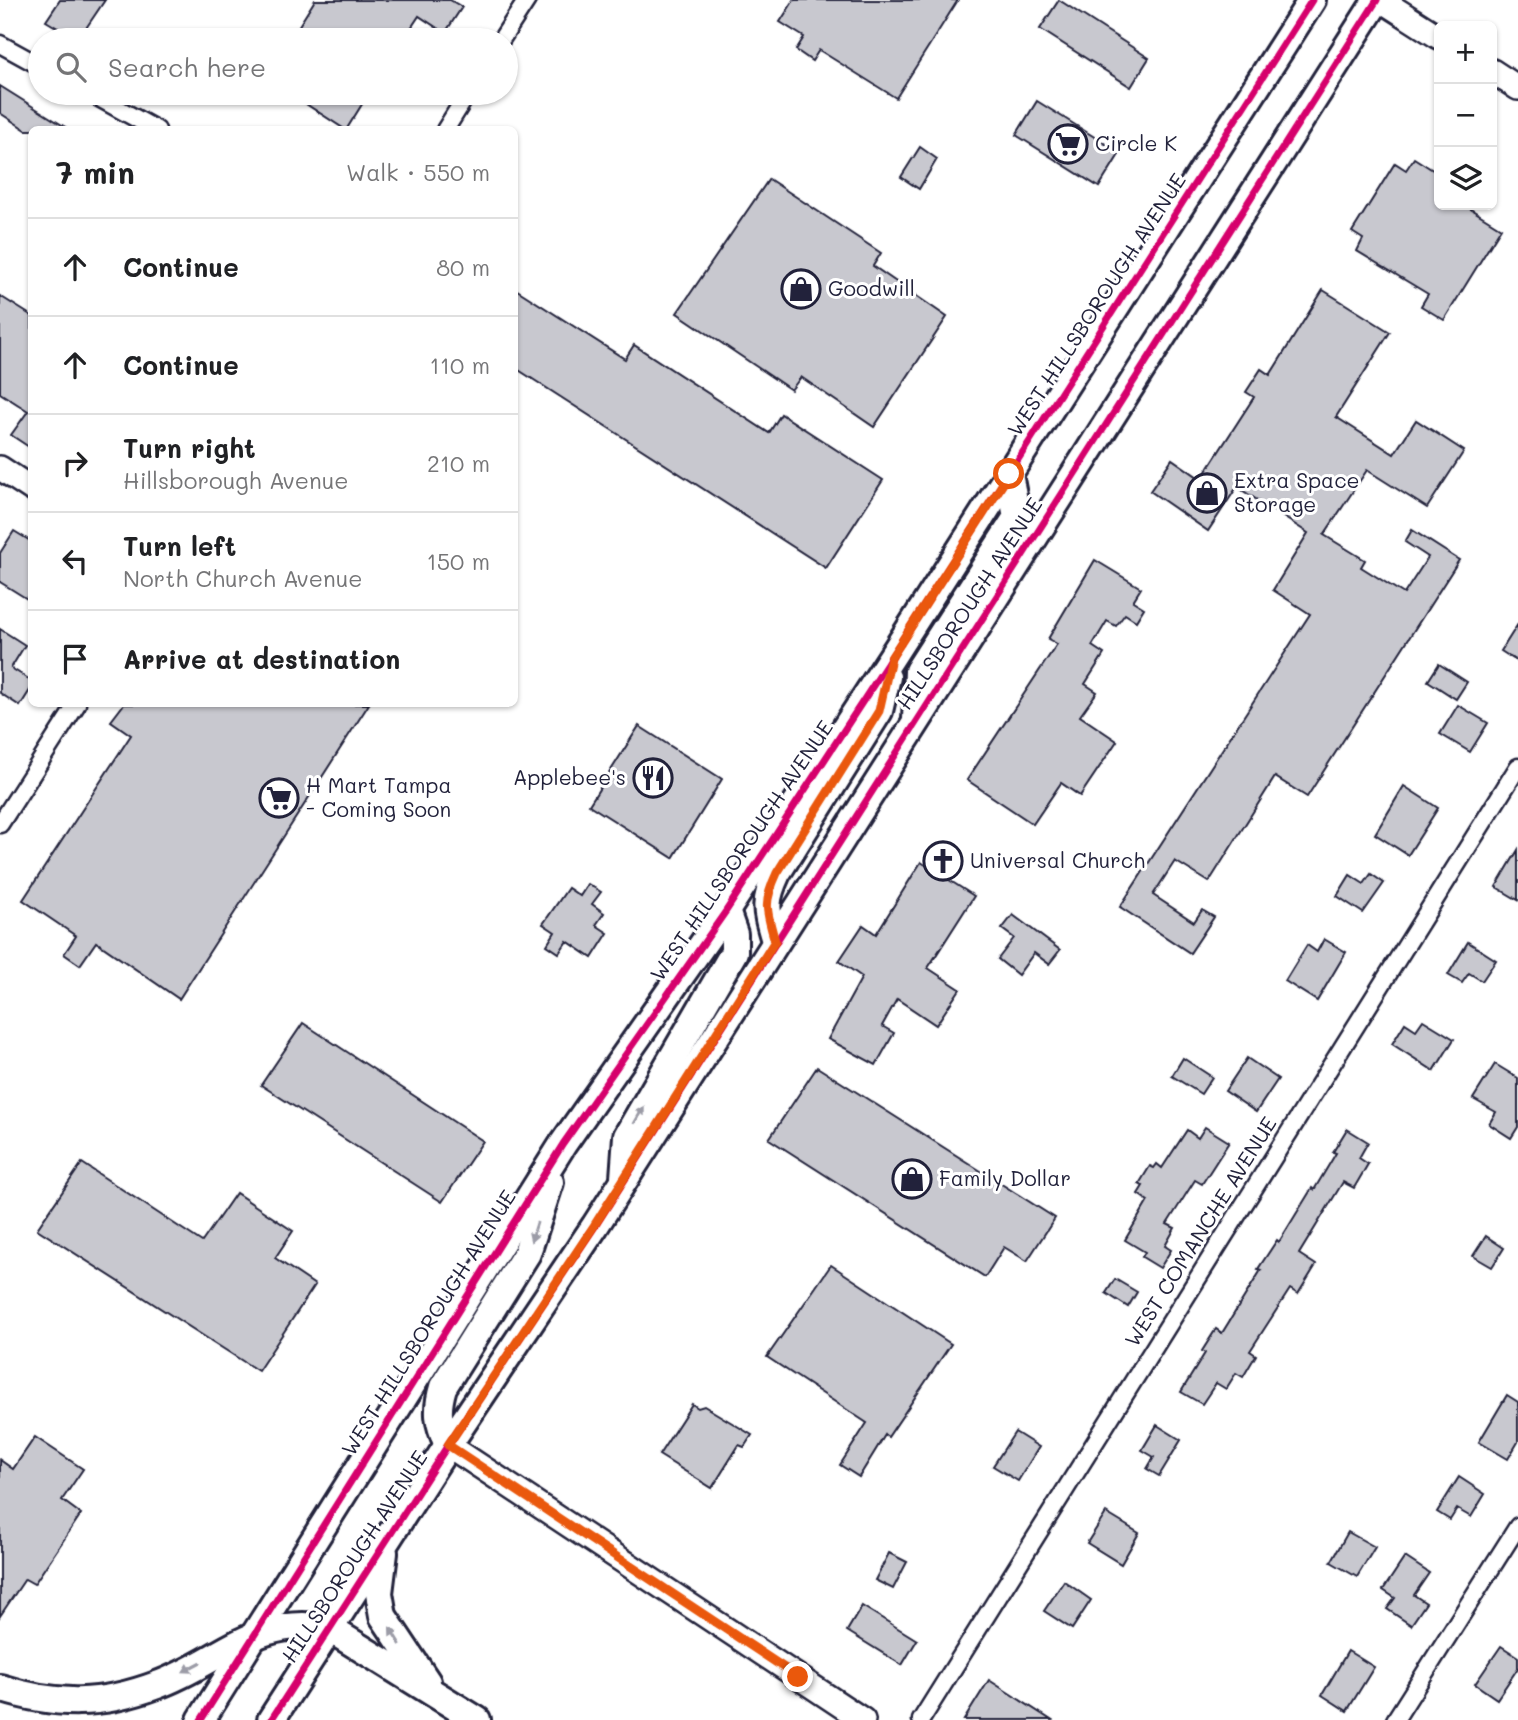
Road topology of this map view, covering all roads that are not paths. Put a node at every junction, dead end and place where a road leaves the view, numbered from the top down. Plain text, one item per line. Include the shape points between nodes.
1 (527, 0) edge
2 (1312, 0) edge
3 (1379, 0) edge
4 (509, 28) edge
5 (1434, 34) edge
6 (0, 44) edge
7 (28, 59) edge
8 (1497, 74) edge
9 (1518, 88) edge
10 (112, 105) edge
11 (461, 105) edge
12 (150, 126) edge
13 (447, 126) edge
14 (0, 468) edge
15 (1009, 474) junction
16 (28, 486) edge
17 (891, 658) junction
18 (75, 707) edge
19 (916, 721) junction
20 (1518, 766) edge
21 (0, 824) edge
22 (726, 911) junction
23 (775, 941) junction
24 (563, 1144) junction
25 (624, 1179) junction
26 (448, 1445) junction
27 (1518, 1526) edge
28 (385, 1544) junction
29 (330, 1629) junction
30 (252, 1636) junction
31 (0, 1688) edge
32 (434, 1692) junction
33 (201, 1720) edge
34 (271, 1720) edge
35 (477, 1720) edge
36 (863, 1720) edge
37 (920, 1720) edge
38 (1395, 1720) edge

1 - 4 street
2 - 15 main road, WEST HILLSBOROUGH AVENUE
3 - 5 street
3 - 19 main road, HILLSBOROUGH AVENUE
6 - 7 street
8 - 9 street
10 - 12 street
11 - 13 street
14 - 16 street
15 - 17 main road, WEST HILLSBOROUGH AVENUE
15 - 19 main road via 1017,517 918,671
17 - 22 main road, WEST HILLSBOROUGH AVENUE
17 - 23 main road via 879,711 767,894
18 - 21 street
19 - 23 main road, HILLSBOROUGH AVENUE
20 - 37 street, WEST COMANCHE AVENUE
22 - 24 main road, WEST HILLSBOROUGH AVENUE
25 -> 22 main road via 627,1136 734,952
23 - 25 main road, HILLSBOROUGH AVENUE
24 -> 26 main road via 527,1253 443,1387 437,1408
24 - 30 main road, WEST HILLSBOROUGH AVENUE
25 - 26 main road, HILLSBOROUGH AVENUE
26 - 28 main road, HILLSBOROUGH AVENUE
26 - 36 street
27 - 38 street
28 - 29 main road, HILLSBOROUGH AVENUE
32 -> 28 main road via 383,1616 379,1593
29 - 30 main road via 308,1624
29 - 32 main road
29 - 34 main road, HILLSBOROUGH AVENUE
30 -> 31 main road via 159,1685 126,1695 64,1702
30 - 33 main road, WEST HILLSBOROUGH AVENUE
32 - 35 main road

